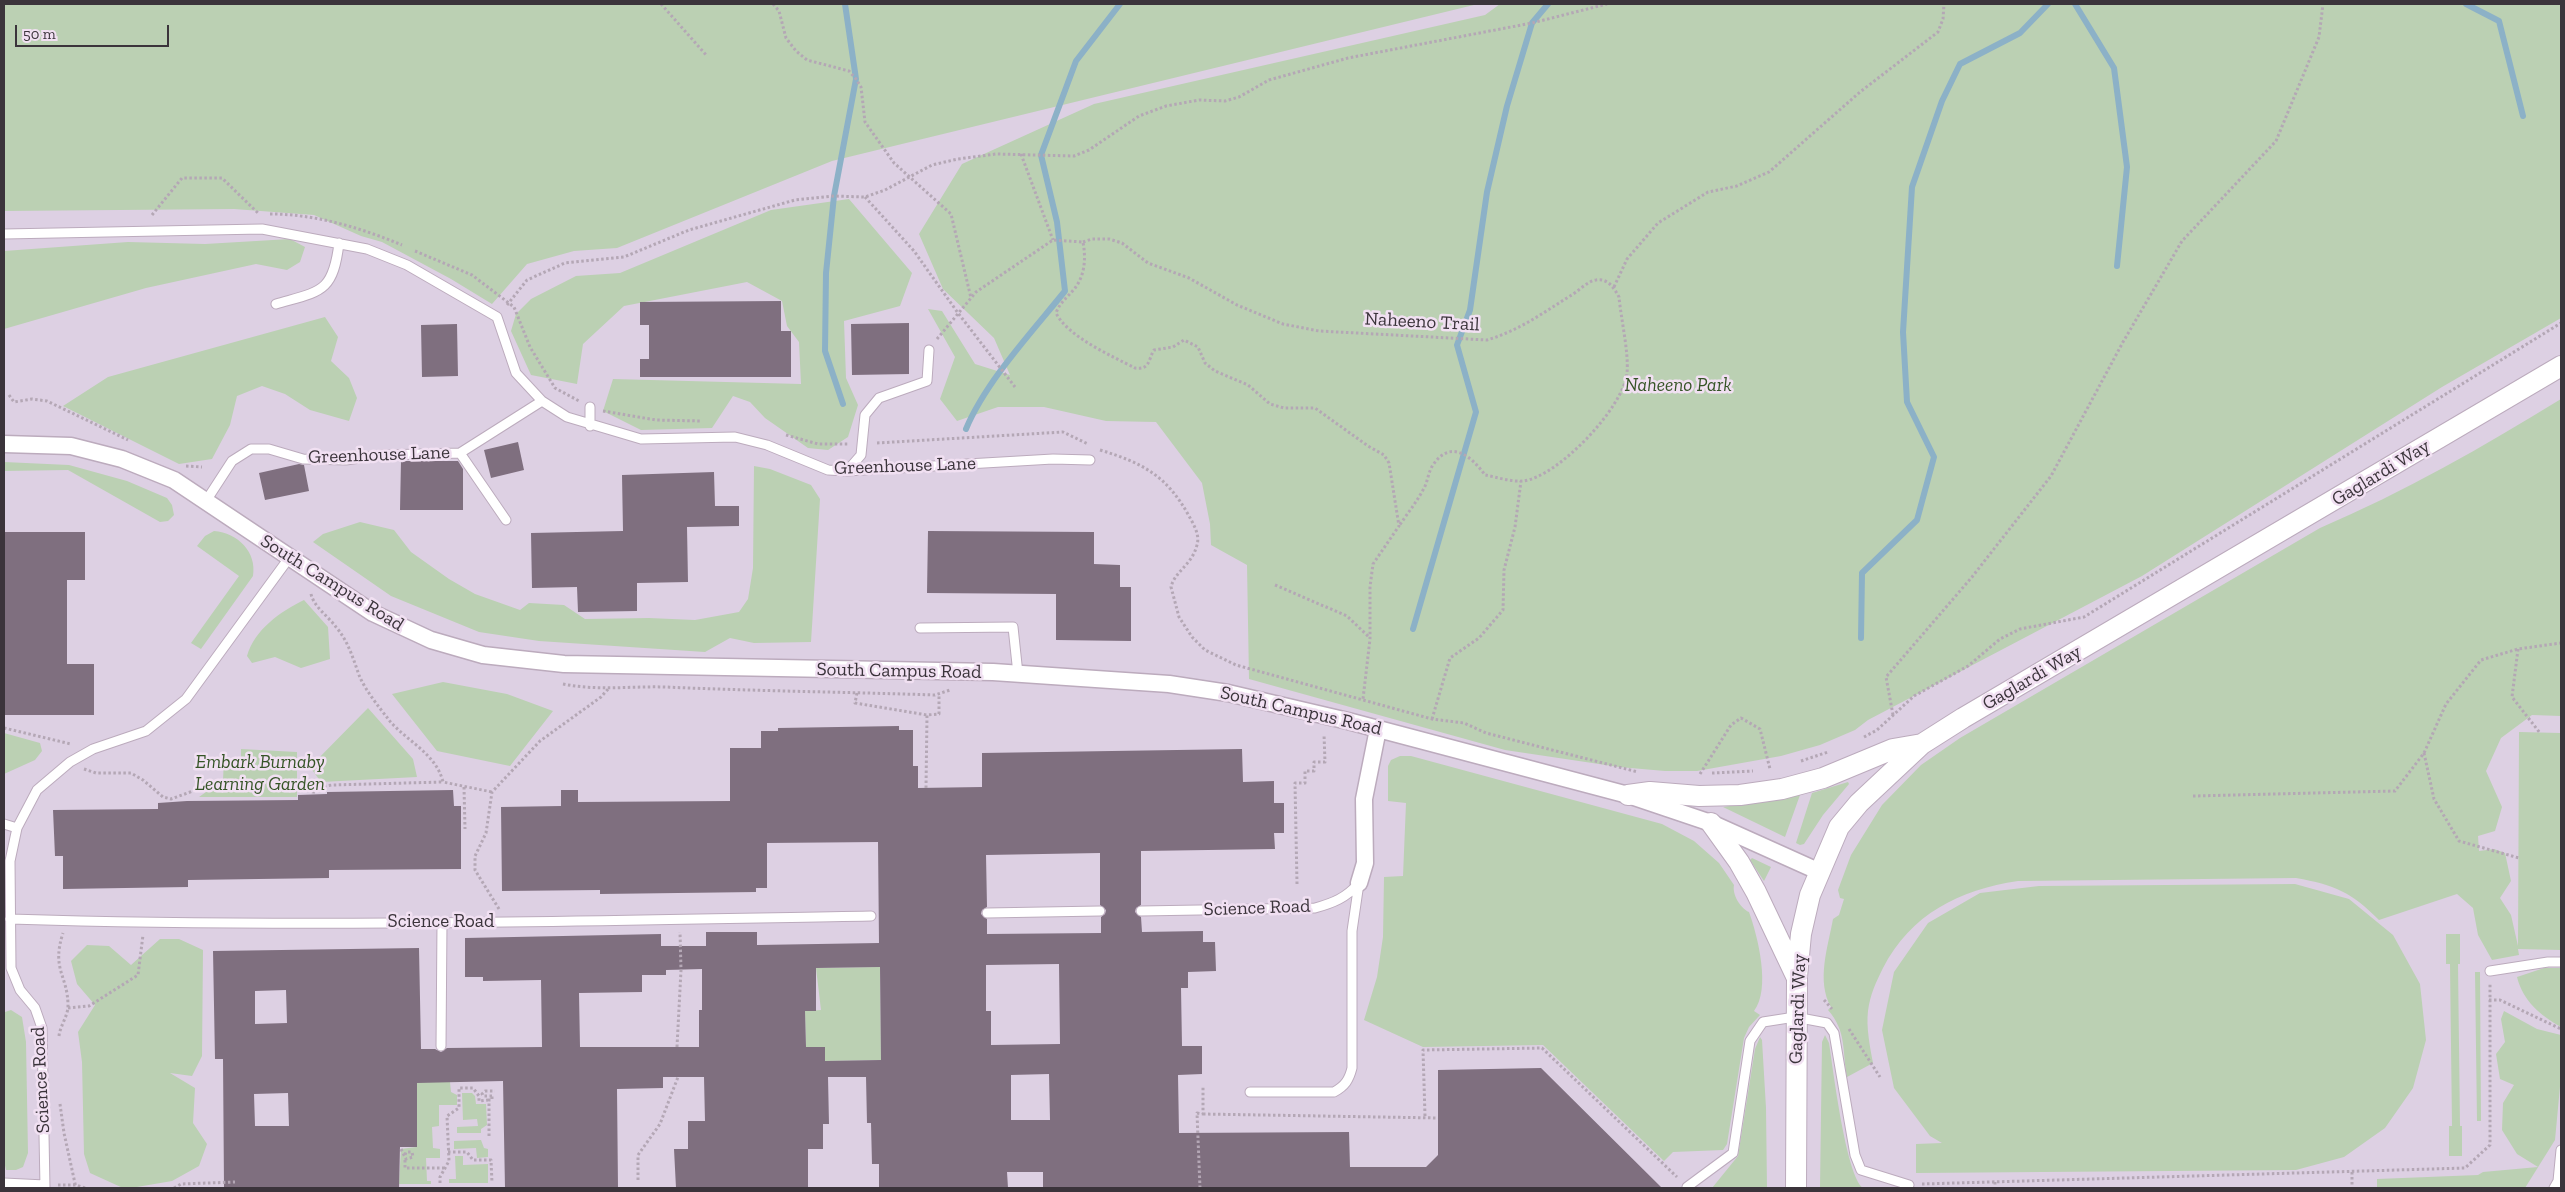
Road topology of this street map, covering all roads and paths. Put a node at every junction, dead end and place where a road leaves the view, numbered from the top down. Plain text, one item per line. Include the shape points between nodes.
1 (661, 4) edge
2 (773, 4) edge
3 (1608, 4) edge
4 (1944, 4) edge
5 (2323, 4) edge
6 (707, 56) dead end
7 (1020, 154) junction
8 (909, 176) junction
9 (865, 197) junction
10 (144, 216) dead end
11 (4, 234) edge
12 (1053, 240) junction
13 (339, 242) junction
14 (1084, 242) junction
15 (1614, 287) junction
16 (971, 298) junction
17 (508, 303) junction
18 (276, 304) dead end
19 (958, 313) junction
20 (497, 318) junction
21 (2561, 323) edge
22 (929, 350) joint
23 (2561, 366) edge
24 (1015, 388) dead end
25 (9, 395) dead end
26 (542, 401) junction
27 (590, 407) junction
28 (704, 421) dead end
29 (590, 426) junction
30 (780, 433) dead end
31 (4, 444) edge
32 (136, 444) dead end
33 (862, 444) junction
34 (460, 453) junction
35 (1090, 460) dead end
36 (847, 471) junction
37 (1521, 481) junction
38 (206, 501) junction
39 (506, 520) dead end
40 (1399, 526) junction
41 (289, 558) junction
42 (1275, 585) dead end
43 (310, 587) dead end
44 (920, 628) dead end
45 (1370, 639) junction
46 (2561, 643) edge
47 (2518, 649) junction
48 (1018, 674) junction
49 (953, 686) dead end
50 (857, 693) junction
51 (939, 695) junction
52 (1363, 699) junction
53 (927, 715) junction
54 (1893, 715) junction
55 (1432, 719) junction
56 (4, 728) edge
57 (1378, 729) junction
58 (1324, 730) dead end
59 (2540, 732) dead end
60 (1860, 739) dead end
61 (71, 744) dead end
62 (1922, 744) junction
63 (1834, 750) dead end
64 (2424, 753) junction
65 (78, 757) junction
66 (1797, 762) dead end
67 (1779, 767) dead end
68 (1770, 769) junction
69 (1641, 773) dead end
70 (1690, 774) dead end
71 (1700, 774) junction
72 (443, 782) junction
73 (464, 787) junction
74 (314, 788) junction
75 (926, 788) dead end
76 (492, 792) junction
77 (313, 795) dead end
78 (1628, 795) junction
79 (2193, 796) dead end
80 (1711, 823) junction
81 (4, 824) edge
82 (17, 828) junction
83 (466, 829) dead end
84 (2518, 858) dead end
85 (1820, 872) junction
86 (1359, 883) junction
87 (1297, 884) dead end
88 (1100, 911) dead end
89 (1141, 911) dead end
90 (987, 913) dead end
91 (871, 916) dead end
92 (10, 919) junction
93 (679, 919) junction
94 (68, 921) junction
95 (507, 922) junction
96 (145, 923) junction
97 (442, 923) junction
98 (2561, 962) edge
99 (2490, 971) joint
100 (1796, 977) junction
101 (1824, 1000) dead end
102 (2490, 1000) junction
103 (68, 1008) junction
104 (1836, 1014) dead end
105 (1795, 1017) junction
106 (1848, 1028) dead end
107 (2561, 1029) edge
108 (58, 1042) dead end
109 (441, 1046) dead end
110 (677, 1047) dead end
111 (678, 1077) dead end
112 (1880, 1077) dead end
113 (1203, 1087) dead end
114 (495, 1091) dead end
115 (1250, 1092) dead end
116 (58, 1096) dead end
117 (489, 1100) junction
118 (1203, 1114) junction
119 (1425, 1116) junction
120 (1438, 1118) dead end
121 (489, 1136) dead end
122 (401, 1149) dead end
123 (2561, 1150) edge
124 (448, 1152) junction
125 (405, 1155) dead end
126 (405, 1160) dead end
127 (445, 1168) junction
128 (2352, 1172) junction
129 (638, 1180) dead end
130 (235, 1182) dead end
131 (1995, 1182) junction
132 (4, 1183) edge
133 (440, 1183) dead end
134 (492, 1183) dead end
135 (181, 1184) junction
136 (1909, 1185) joint
137 (45, 1187) edge
138 (76, 1187) edge
139 (1687, 1187) joint
140 (85, 1188) edge
141 (174, 1188) edge
142 (185, 1188) edge
143 (1200, 1188) edge
144 (1796, 1188) edge
145 (1995, 1188) edge
146 (2352, 1188) edge
147 (2554, 1188) edge

1 - 6 path
2 - 8 path via 779,11 786,38 796,51 807,60 849,71 856,79 861,87 865,122 894,163
3 - 7 path via 1532,23 1348,58 1269,80 1225,101 1199,100 1166,106 1138,116 1089,150 1074,156
4 - 15 path via 1938,32 1860,92 1769,172 1737,186 1708,192 1658,223 1627,259
5 - 54 path via 2319,37 2276,141 2182,241 2051,476 1972,577 1886,677
7 - 8 path via 958,159 932,165
7 - 12 path
8 - 9 path
8 - 16 path via 951,214
9 - 17 path via 795,200 689,230 624,257 565,263 527,280
9 - 19 path via 914,251
10 - 17 path via 154,215 182,178 222,178 257,214 333,221 375,234 472,275
11 - 13 lane via 262,229
12 - 14 path, Naheeno Trail
12 - 16 path
13 - 18 lane via 336,269 322,289
13 - 20 lane via 408,265
14 - 15 path, Naheeno Trail via 1109,239 1122,243 1148,263 1189,278 1237,305 1283,324 1319,331 1488,340 1509,333 1573,295 1590,281 1607,281
14 - 40 path via 1083,271 1076,287 1059,305 1056,313 1060,322 1086,341 1135,368 1146,368 1154,350 1173,347 1184,340 1191,342 1215,371 1248,385 1270,404 1284,408 1316,408 1384,455 1389,463
15 - 37 path via 1619,297 1627,372 1623,392 1573,452 1552,470
16 - 19 path
17 - 20 path
17 - 27 path via 514,307 530,347 555,388
19 - 22 path
19 - 24 path
20 - 26 lane via 516,373
21 - 54 path via 2084,617 2020,629 2000,639 1968,666 1914,696
22 - 33 lane via 927,381 879,398 865,415
23 - 62 street, Gaglardi Way
25 - 32 path via 14,402 47,401
26 - 29 lane, Greenhouse Lane via 566,417
26 - 34 lane, Greenhouse Lane
27 - 28 path via 656,420
27 - 29 lane
29 - 36 lane, Greenhouse Lane via 641,439 735,437 767,445 828,470
30 - 33 path via 818,444
31 - 38 street, South Campus Road via 71,446 122,459 174,480
33 - 36 lane via 861,455
33 - 52 path via 1063,432 1156,473 1180,500 1195,528 1197,545 1191,561 1176,575 1171,587 1179,617 1192,637 1205,650 1236,665
34 - 38 lane, Greenhouse Lane via 381,455 346,460 304,459 269,449 251,449 232,461
34 - 39 lane
35 - 36 lane, Greenhouse Lane via 1053,459
37 - 40 path via 1485,475 1462,452 1440,456 1432,465 1424,489
37 - 55 path via 1504,570 1502,610 1479,638 1450,658
38 - 41 street, South Campus Road
40 - 45 path via 1373,564
41 - 48 street, South Campus Road via 396,625 431,640 483,655 564,664
41 - 65 lane, Science Road via 186,699 146,730
42 - 45 path via 1347,616
43 - 72 path via 311,596 336,627 352,653 360,677 390,721 425,752 440,772
44 - 48 lane via 1013,628
45 - 52 path
46 - 47 path
47 - 59 path via 2512,696
47 - 64 path via 2481,660 2446,704
48 - 57 street, South Campus Road via 1179,685 1228,693
49 - 51 path
50 - 51 path
50 - 53 path via 855,703
50 - 76 path via 608,688 601,697 540,742
51 - 53 path via 939,714
52 - 55 path
53 - 75 path
54 - 60 path via 1877,730
55 - 69 path via 1464,723 1486,733
56 - 61 path
57 - 78 street, South Campus Road
57 - 86 street via 1364,800 1365,863
58 - 87 path via 1325,762 1314,762 1314,771 1305,771 1305,783 1295,783
62 - 78 street via 1893,749 1822,778 1782,788 1740,795 1650,792
62 - 85 street, Gaglardi Way via 1859,803 1839,827
63 - 66 path
64 - 79 path via 2395,791
64 - 84 path via 2434,799 2459,841
65 - 74 path via 87,771 130,773 163,797 172,799 208,783
65 - 82 lane, Science Road via 37,790
67 - 68 path
68 - 71 path
68 - 71 path via 1760,729 1741,718 1731,725
70 - 71 path
72 - 73 path
72 - 74 path
73 - 76 path
73 - 83 path
74 - 77 path
76 - 95 path via 486,833 475,856 475,870
78 - 80 street, South Campus Road
80 - 85 street, South Campus Road
80 - 100 street via 1756,892
81 - 82 lane
82 - 92 lane, Science Road via 10,861
85 - 100 street, Gaglardi Way via 1808,904
86 - 89 lane, Science Road via 1349,895 1315,908
86 - 115 lane via 1352,931 1350,1079 1334,1092
88 - 90 lane
91 - 93 lane, Science Road
92 - 94 lane, Science Road
92 - 137 lane, Science Road via 12,968 20,990 36,1008 42,1028
93 - 95 lane, Science Road
93 - 110 path via 681,970
94 - 96 lane, Science Road
94 - 103 path via 58,960
95 - 97 lane, Science Road
96 - 97 lane, Science Road
96 - 103 path via 138,975 89,1006
97 - 109 lane
98 - 99 lane
99 - 102 path
100 - 105 street, Gaglardi Way
101 - 104 path
102 - 107 path via 2500,1000
102 - 128 path via 2490,1145 2466,1168
103 - 108 path
105 - 136 lane via 1827,1023 1834,1034 1855,1155 1861,1170
105 - 139 lane via 1762,1022 1750,1041 1733,1153
105 - 144 street, Gaglardi Way
106 - 112 path
111 - 129 path via 660,1124 638,1155
113 - 118 path
114 - 117 path via 482,1092 483,1096 492,1096
116 - 138 path
117 - 121 path
117 - 124 path via 479,1100 474,1088 459,1088 459,1108 447,1116
118 - 119 path
118 - 143 path via 1197,1113
119 - 120 path
119 - 139 path via 1423,1050 1542,1048
122 - 125 path via 406,1159 413,1157 412,1152
123 - 147 lane via 2558,1181
124 - 127 path via 449,1162
124 - 134 path via 467,1152 473,1160 492,1160
126 - 127 path via 405,1168
127 - 133 path
128 - 131 path
128 - 146 path
130 - 135 path
131 - 136 path
131 - 145 path
132 - 137 lane
135 - 141 path
135 - 142 path
137 - 138 path
138 - 140 path

